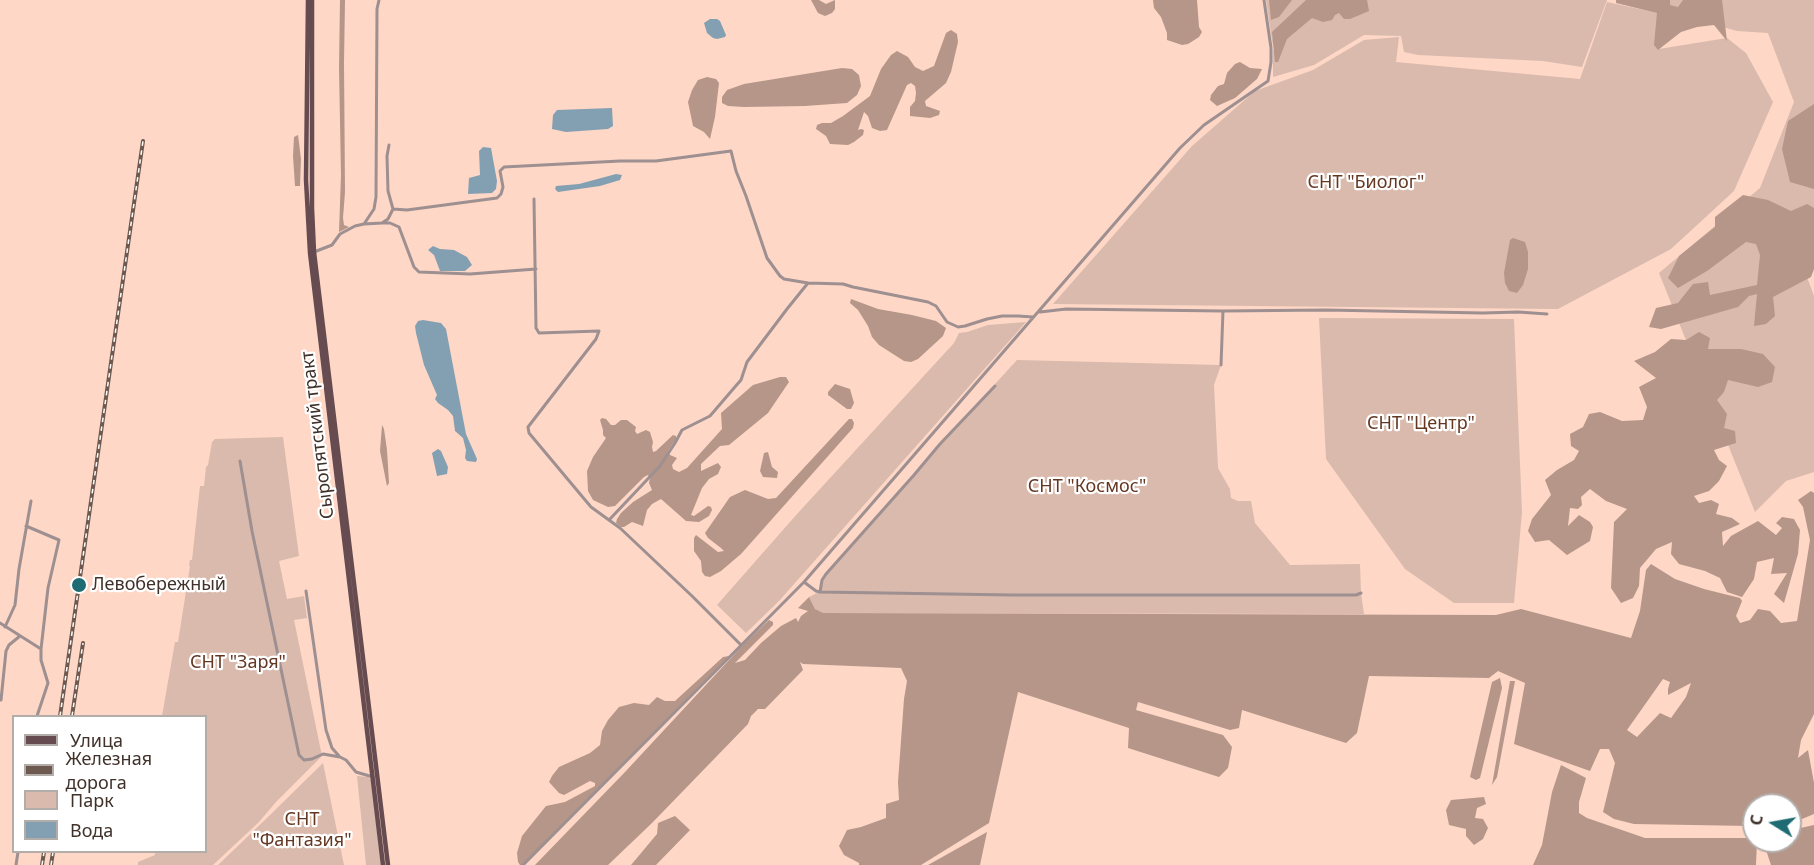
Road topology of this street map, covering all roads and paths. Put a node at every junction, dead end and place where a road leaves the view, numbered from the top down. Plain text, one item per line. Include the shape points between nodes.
1 (310, 0) edge
2 (379, 0) edge
3 (1264, 0) edge
4 (389, 145) dead end
5 (534, 199) dead end
6 (393, 208) junction
7 (382, 223) junction
8 (364, 224) junction
9 (314, 252) junction
10 (536, 269) junction
11 (808, 283) junction
12 (1223, 311) junction
13 (1038, 312) junction
14 (1547, 314) dead end
15 (1033, 317) junction
16 (1221, 365) dead end
17 (995, 386) dead end
18 (240, 461) dead end
19 (31, 501) dead end
20 (610, 520) junction
21 (26, 526) junction
22 (804, 582) junction
23 (306, 591) dead end
24 (819, 592) junction
25 (1361, 592) dead end
26 (0, 623) edge
27 (5, 627) junction
28 (21, 636) junction
29 (741, 645) junction
30 (41, 649) junction
31 (1, 700) edge
32 (38, 715) edge
33 (340, 758) junction
34 (373, 777) junction
35 (386, 865) edge
36 (522, 865) edge

1 - 9 main road, Сыропятский тракт
1 - 34 main road, Сыропятский тракт via 306,180 310,254
2 - 8 street via 376,197
3 - 13 street via 1271,48 1268,81 1204,125 1180,148
4 - 6 street via 388,191
5 - 10 street
6 - 7 street
6 - 11 street via 407,210 497,198 503,187 500,171 504,167 656,162 731,151 772,267 784,279
7 - 8 street
7 - 10 street via 399,226 419,272 470,274
8 - 9 street via 340,234 332,245
9 - 35 main road, Сыропятский тракт
10 - 20 street via 539,333 599,331 528,431 591,507
11 - 15 street via 843,284 928,302 936,306 947,322 958,327 995,318
11 - 20 street via 747,362 741,380 710,416 682,430 660,466
12 - 13 street
12 - 14 street
12 - 16 street
13 - 15 street
15 - 22 street
17 - 24 street via 826,574
18 - 33 street via 299,755 304,760 323,754
19 - 21 street
20 - 29 street
21 - 27 street via 15,604
21 - 30 street via 59,540 48,588
22 - 24 street
22 - 29 street
23 - 33 street via 326,730
24 - 25 street
26 - 27 street
27 - 28 street
28 - 30 street
28 - 31 street via 6,651
29 - 36 street
30 - 32 street via 48,683
33 - 34 street via 356,771
34 - 35 main road, Сыропятский тракт

